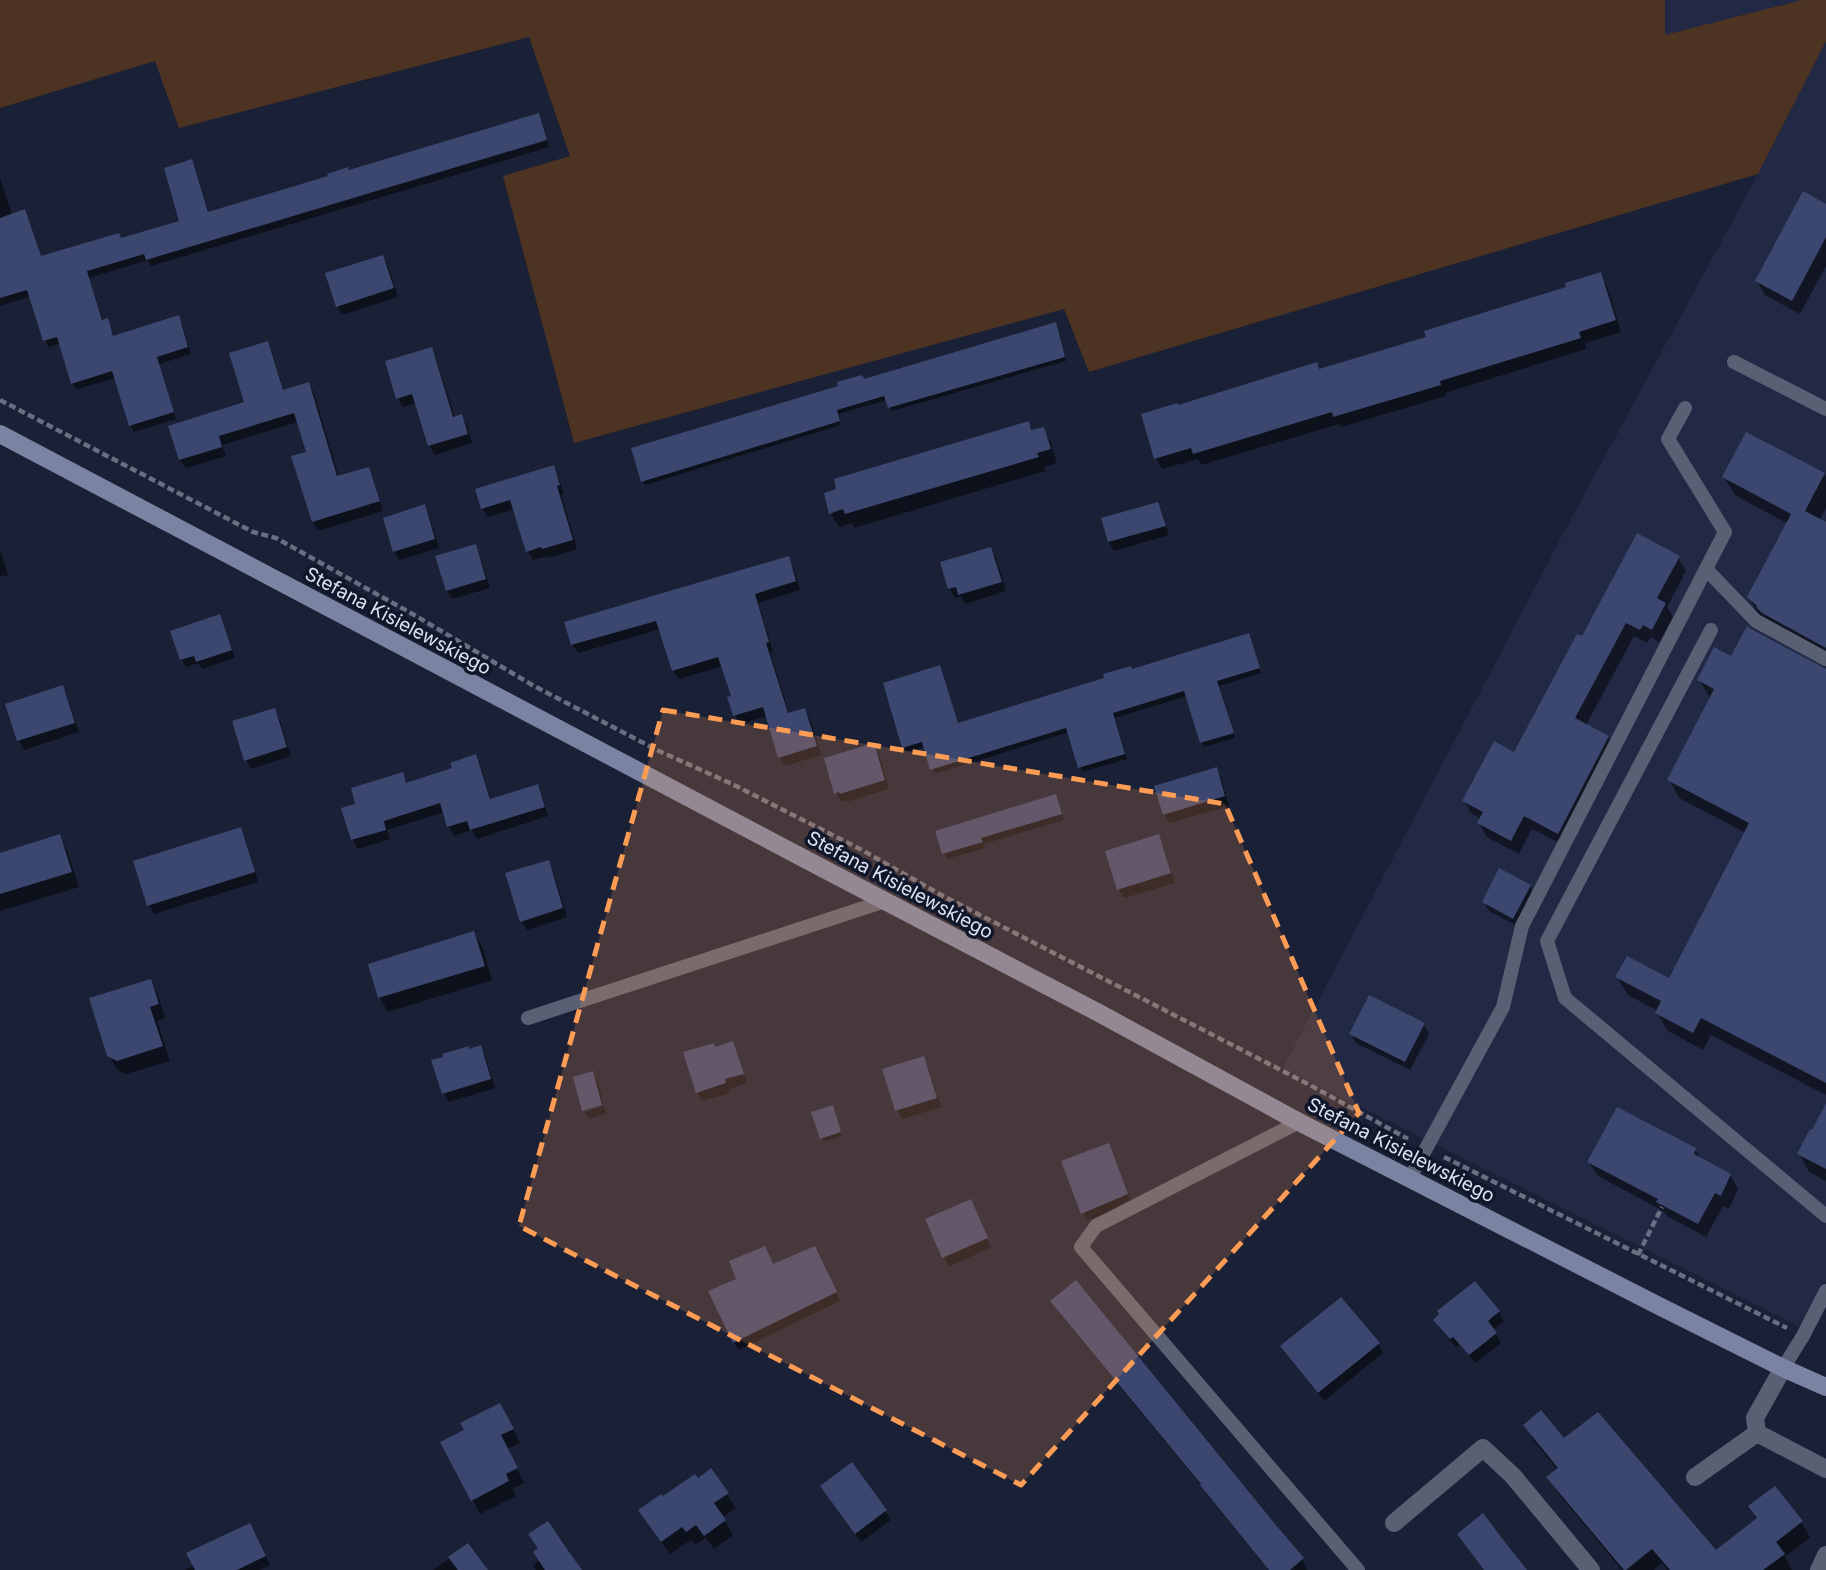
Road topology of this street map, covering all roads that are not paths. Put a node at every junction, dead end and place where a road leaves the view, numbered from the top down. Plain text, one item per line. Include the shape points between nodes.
1 (1734, 362) dead end
2 (1685, 408) dead end
3 (1826, 409) edge
4 (0, 434) edge
5 (1706, 569) junction
6 (1711, 630) dead end
7 (1826, 659) edge
8 (885, 901) junction
9 (528, 1018) dead end
10 (1299, 1122) junction
11 (1410, 1178) junction
12 (1826, 1216) edge
13 (1826, 1291) edge
14 (1783, 1368) junction
15 (1826, 1387) edge
16 (1757, 1433) junction
17 (1826, 1469) edge
18 (1695, 1477) dead end
19 (1394, 1523) dead end
20 (1826, 1555) edge
21 (1358, 1570) edge
22 (1591, 1570) edge
23 (1819, 1570) edge

1 - 3 lane
2 - 5 lane via 1668,439 1725,532
4 - 8 main road, Stefana Kisielewskiego
5 - 7 lane via 1756,621
5 - 11 lane via 1522,926 1503,1007
6 - 12 lane via 1547,941 1564,998
8 - 9 lane
8 - 10 main road, Stefana Kisielewskiego
10 - 11 main road, Stefana Kisielewskiego
10 - 21 lane via 1096,1226 1082,1247
11 - 14 main road, Stefana Kisielewskiego
13 - 14 lane
14 - 15 main road, Stefana Kisielewskiego
14 - 16 street via 1755,1418
16 - 17 street
16 - 18 street
19 - 22 street via 1483,1448 1513,1476
20 - 23 street

